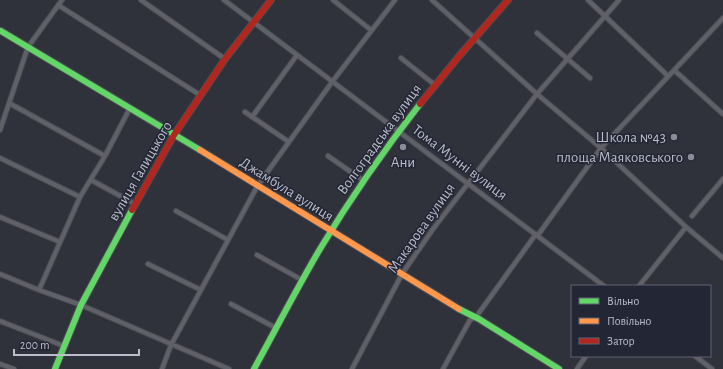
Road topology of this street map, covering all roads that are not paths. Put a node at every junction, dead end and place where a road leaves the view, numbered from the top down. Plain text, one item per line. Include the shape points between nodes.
1 (62, 0) edge
2 (141, 0) edge
3 (224, 0) edge
4 (270, 0) edge
5 (333, 0) edge
6 (395, 0) edge
7 (432, 0) edge
8 (508, 0) edge
9 (588, 0) edge
10 (619, 0) edge
11 (58, 5) junction
12 (605, 16) junction
13 (723, 18) edge
14 (253, 23) junction
15 (371, 30) junction
16 (1, 31) dead end
17 (537, 33) dead end
18 (474, 37) junction
19 (28, 47) junction
20 (296, 55) junction
21 (401, 58) dead end
22 (225, 59) junction
23 (567, 59) junction
24 (674, 70) junction
25 (668, 76) junction
26 (590, 78) dead end
27 (332, 82) junction
28 (435, 85) junction
29 (537, 94) junction
30 (200, 95) junction
31 (9, 103) junction
32 (130, 108) junction
33 (245, 112) dead end
34 (723, 114) edge
35 (252, 116) junction
36 (0, 130) edge
37 (400, 132) junction
38 (174, 135) junction
39 (289, 142) junction
40 (601, 148) junction
41 (105, 156) junction
42 (328, 156) dead end
43 (0, 158) edge
44 (723, 179) edge
45 (91, 180) junction
46 (364, 180) junction
47 (467, 183) junction
48 (258, 185) junction
49 (80, 197) junction
50 (135, 204) junction
51 (176, 211) dead end
52 (692, 216) dead end
53 (0, 217) edge
54 (686, 227) junction
55 (331, 230) junction
56 (537, 235) junction
57 (228, 240) junction
58 (60, 242) junction
59 (257, 255) dead end
60 (723, 258) edge
61 (148, 264) dead end
62 (0, 274) edge
63 (402, 274) junction
64 (302, 280) junction
65 (603, 285) edge
66 (640, 285) edge
67 (39, 290) junction
68 (201, 290) junction
69 (231, 304) dead end
70 (81, 305) junction
71 (476, 317) junction
72 (0, 321) edge
73 (276, 328) junction
74 (171, 345) junction
75 (64, 346) junction
76 (585, 357) edge
77 (696, 357) edge
78 (0, 364) edge
79 (14, 369) edge
80 (55, 369) edge
81 (162, 369) edge
82 (229, 369) edge
83 (254, 369) edge
84 (352, 369) edge
85 (443, 369) edge
86 (559, 369) edge
87 (577, 369) edge
88 (712, 369) edge

1 - 11 street
2 - 22 street
3 - 14 street, Тома Мунні вулиця
4 - 14 street, вулиця Галицького
5 - 15 street
6 - 15 street
7 - 18 street
8 - 18 street, Волгоградська вулиця
9 - 12 street
10 - 12 street, Макарова вулиця
11 - 19 street
11 - 30 street
12 - 23 street, Макарова вулиця
12 - 25 street
13 - 24 street
14 - 20 street, Тома Мунні вулиця
14 - 22 street, вулиця Галицького
15 - 27 street
16 - 19 street, Джамбула вулиця
17 - 23 street
18 - 28 street, Волгоградська вулиця
18 - 29 street
19 - 31 street
19 - 32 street, Джамбула вулиця
20 - 27 street, Тома Мунні вулиця
20 - 35 street
21 - 28 street
22 - 30 street, вулиця Галицького
23 - 26 street
23 - 29 street, Макарова вулиця
24 - 25 street
24 - 34 street
25 - 40 street
27 - 37 street, Тома Мунні вулиця
27 - 39 street
28 - 37 street, Волгоградська вулиця
29 - 40 street
29 - 47 street, Макарова вулиця
30 - 38 street, вулиця Галицького
31 - 36 street
31 - 41 street
32 - 38 street, Джамбула вулиця
32 - 41 street
33 - 35 street
35 - 39 street
37 - 46 street, Волгоградська вулиця
37 - 47 street, Тома Мунні вулиця
38 - 48 street, Джамбула вулиця
38 - 50 street, вулиця Галицького
39 - 48 street
40 - 54 street
40 - 56 street
41 - 45 street
42 - 46 street
43 - 49 street
44 - 52 street
45 - 49 street
45 - 50 street
46 - 55 street, Волгоградська вулиця
47 - 56 street, Тома Мунні вулиця
47 - 63 street, Макарова вулиця
48 - 55 street, Джамбула вулиця
48 - 57 street
49 - 58 street
50 - 70 street, вулиця Галицького
51 - 57 street
53 - 58 street
54 - 60 street
54 - 66 street
55 - 63 street, Джамбула вулиця
55 - 64 street, Волгоградська вулиця
56 - 65 street, Тома Мунні вулиця
56 - 71 street
57 - 68 street
58 - 67 street
59 - 64 street
61 - 68 street
62 - 67 street
63 - 71 street, Джамбула вулиця
63 - 84 street, Макарова вулиця
64 - 73 street, Волгоградська вулиця
67 - 70 street
68 - 74 street
69 - 73 street
70 - 74 street
70 - 75 street, вулиця Галицького
71 - 85 street via 470,320
71 - 86 street, Джамбула вулиця
72 - 75 street
73 - 83 street, Волгоградська вулиця
74 - 81 street
74 - 82 street
75 - 80 street, вулиця Галицького
76 - 87 street
77 - 88 street
78 - 79 street

